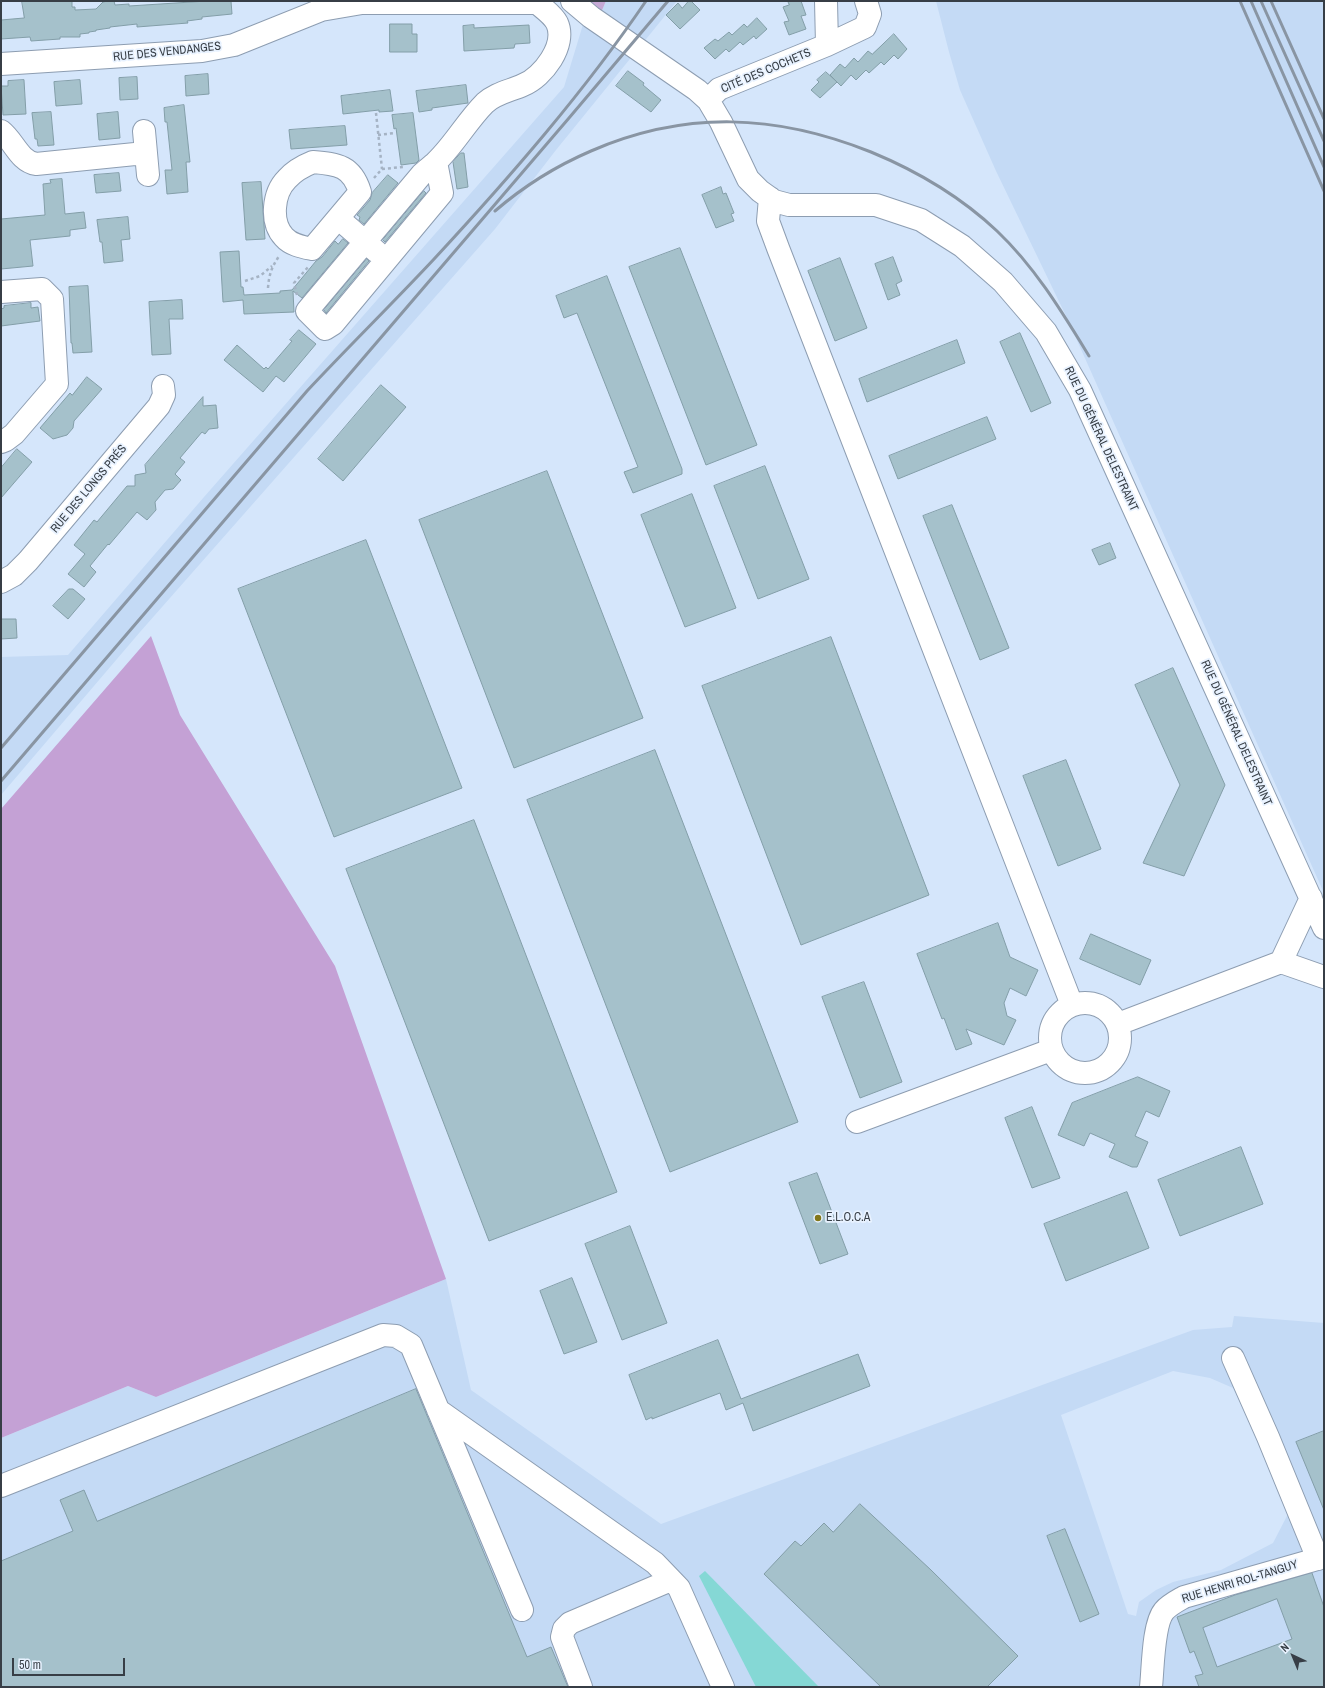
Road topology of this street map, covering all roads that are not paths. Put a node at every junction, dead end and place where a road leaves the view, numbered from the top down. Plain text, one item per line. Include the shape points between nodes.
1 (572, 1) edge
2 (826, 1) edge
3 (866, 1) edge
4 (539, 2) edge
5 (827, 45) junction
6 (1, 64) edge
7 (708, 100) junction
8 (1, 131) edge
9 (144, 132) dead end
10 (146, 153) junction
11 (436, 162) junction
12 (148, 175) dead end
13 (770, 198) junction
14 (339, 218) junction
15 (365, 242) junction
16 (386, 260) junction
17 (1, 292) edge
18 (163, 386) dead end
19 (1, 442) edge
20 (1, 582) edge
21 (1311, 898) junction
22 (1324, 928) edge
23 (1280, 962) junction
24 (1324, 977) edge
25 (1072, 1004) junction
26 (1118, 1024) junction
27 (1051, 1050) junction
28 (857, 1122) dead end
29 (1233, 1358) dead end
30 (438, 1410) junction
31 (1, 1486) edge
32 (1321, 1558) edge
33 (671, 1580) junction
34 (522, 1610) dead end
35 (581, 1687) edge
36 (723, 1687) edge
37 (1151, 1687) edge

1 - 7 street, RUE DU GÉNÉRAL DELESTRAINT
2 - 5 street
3 - 5 street, CITÉ DES COCHETS via 870,14 864,27
4 - 6 street, RUE DES VENDANGES via 362,3 321,10 234,45 202,51
4 - 11 street via 556,22 560,31 558,43 545,69 523,85 506,90 487,102
5 - 7 street, CITÉ DES COCHETS via 719,89
7 - 13 street, RUE DU GÉNÉRAL DELESTRAINT via 748,179
8 - 10 street via 29,163
9 - 10 street
10 - 12 street
11 - 15 street via 422,174
11 - 16 street via 442,193
13 - 21 street, RUE DU GÉNÉRAL DELESTRAINT via 789,204 876,205 921,220 962,246 1003,282 1046,332 1080,390
13 - 25 street via 769,225
14 - 14 street via 312,249 293,244 283,236 277,226 277,194 286,179 313,162 339,166 351,173 360,192
14 - 15 street
15 - 16 street
15 - 16 street via 306,311 325,329 333,324
17 - 19 street via 42,289 52,298 57,384 14,434
18 - 20 street, RUE DES LONGS PRÉS via 164,395 159,406 28,561 14,575
21 - 22 street, RUE DU GÉNÉRAL DELESTRAINT
21 - 23 street
23 - 24 street
23 - 26 street
25 - 26 street via 1090,1002 1099,1005 1113,1016
25 - 27 street via 1062,1010 1050,1028
26 - 27 street via 1120,1034 1116,1054 1102,1069 1082,1073 1072,1071 1063,1066
27 - 28 street
29 - 32 street
30 - 31 street via 411,1345 396,1336 383,1336
30 - 33 street via 655,1563
30 - 34 street
32 - 37 street, RUE HENRI ROL-TANGUY via 1184,1596 1173,1603 1164,1611 1158,1624
33 - 35 street via 570,1623 564,1629 562,1637
33 - 36 street via 679,1588

